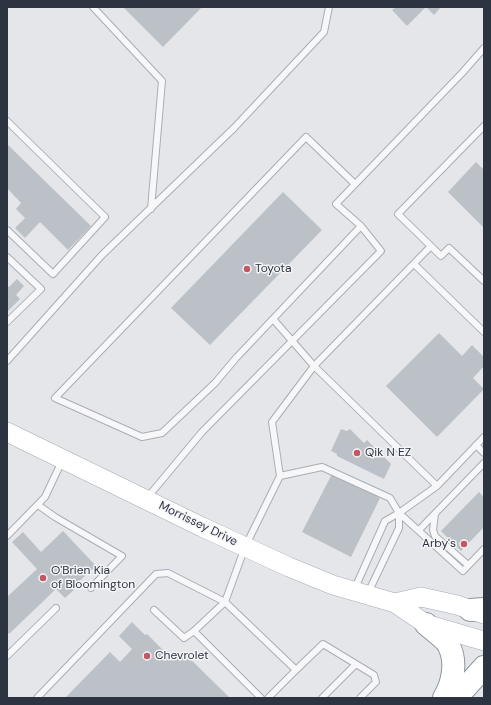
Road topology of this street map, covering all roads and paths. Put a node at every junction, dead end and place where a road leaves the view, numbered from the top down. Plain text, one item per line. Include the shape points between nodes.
1 (93, 7) edge
2 (329, 7) edge
3 (484, 48) edge
4 (7, 121) edge
5 (484, 126) edge
6 (355, 184) junction
7 (151, 209) junction
8 (361, 226) junction
9 (7, 230) edge
10 (431, 246) junction
11 (7, 257) edge
12 (414, 264) junction
13 (484, 281) edge
14 (273, 319) junction
15 (7, 322) edge
16 (484, 332) edge
17 (292, 341) junction
18 (7, 361) edge
19 (314, 366) junction
20 (7, 432) edge
21 (484, 437) edge
22 (476, 446) junction
23 (484, 453) edge
24 (63, 459) junction
25 (484, 463) edge
26 (280, 476) junction
27 (437, 486) junction
28 (146, 499) junction
29 (38, 505) junction
30 (399, 513) junction
31 (435, 514) junction
32 (419, 530) junction
33 (7, 536) edge
34 (245, 547) junction
35 (484, 550) edge
36 (468, 565) junction
37 (91, 588) dead end
38 (360, 594) junction
39 (225, 602) junction
40 (396, 603) junction
41 (56, 608) dead end
42 (154, 610) dead end
43 (479, 611) edge
44 (426, 624) junction
45 (194, 631) junction
46 (484, 642) edge
47 (7, 656) edge
48 (356, 664) junction
49 (484, 667) edge
50 (296, 670) junction
51 (37, 698) edge
52 (261, 698) edge
53 (268, 698) edge
54 (322, 698) edge
55 (360, 698) edge
56 (444, 698) edge
57 (456, 698) edge

1 - 7 lane via 162,81
2 - 7 lane via 324,32 234,128
3 - 6 lane
4 - 9 lane via 105,217 53,274
5 - 10 lane via 398,214
6 - 8 lane via 336,204
6 - 14 lane via 306,137 55,398 142,437 162,433 215,383
7 - 18 lane via 102,255
8 - 14 lane
8 - 17 lane via 381,251
10 - 12 lane
10 - 13 lane via 441,256 449,248
11 - 15 lane via 41,289
12 - 16 lane
12 - 19 lane
14 - 17 lane
17 - 19 lane
17 - 28 lane via 202,432
19 - 26 lane via 272,422
19 - 27 lane
20 - 24 main road, Morrissey Drive
21 - 22 lane
22 - 23 lane
22 - 27 lane
24 - 28 main road, Morrissey Drive
24 - 29 lane via 45,497
25 - 31 lane
26 - 30 lane via 322,467 390,498
26 - 34 lane
27 - 30 lane
28 - 34 main road, Morrissey Drive
29 - 33 lane
29 - 37 lane via 122,556
30 - 32 lane
30 - 38 lane via 399,528
30 - 38 lane via 385,521
31 - 32 lane
31 - 36 lane via 435,536
32 - 36 lane via 463,571
34 - 38 main road, Morrissey Drive via 317,579
34 - 39 lane
35 - 36 lane
38 - 40 main road, Morrissey Drive
39 - 45 lane
39 - 50 lane
39 - 51 lane via 168,572 156,574
40 - 43 main road, Morrissey Drive via 421,597
40 - 44 main road, Morrissey Drive
41 - 47 lane
42 - 45 lane via 184,638
44 - 46 main road, Morrissey Drive
44 - 56 highway via 449,644 453,669 449,689
45 - 52 lane
48 - 50 lane via 323,644
48 - 54 lane
48 - 55 lane via 374,675 376,682
49 - 57 highway
50 - 53 lane

